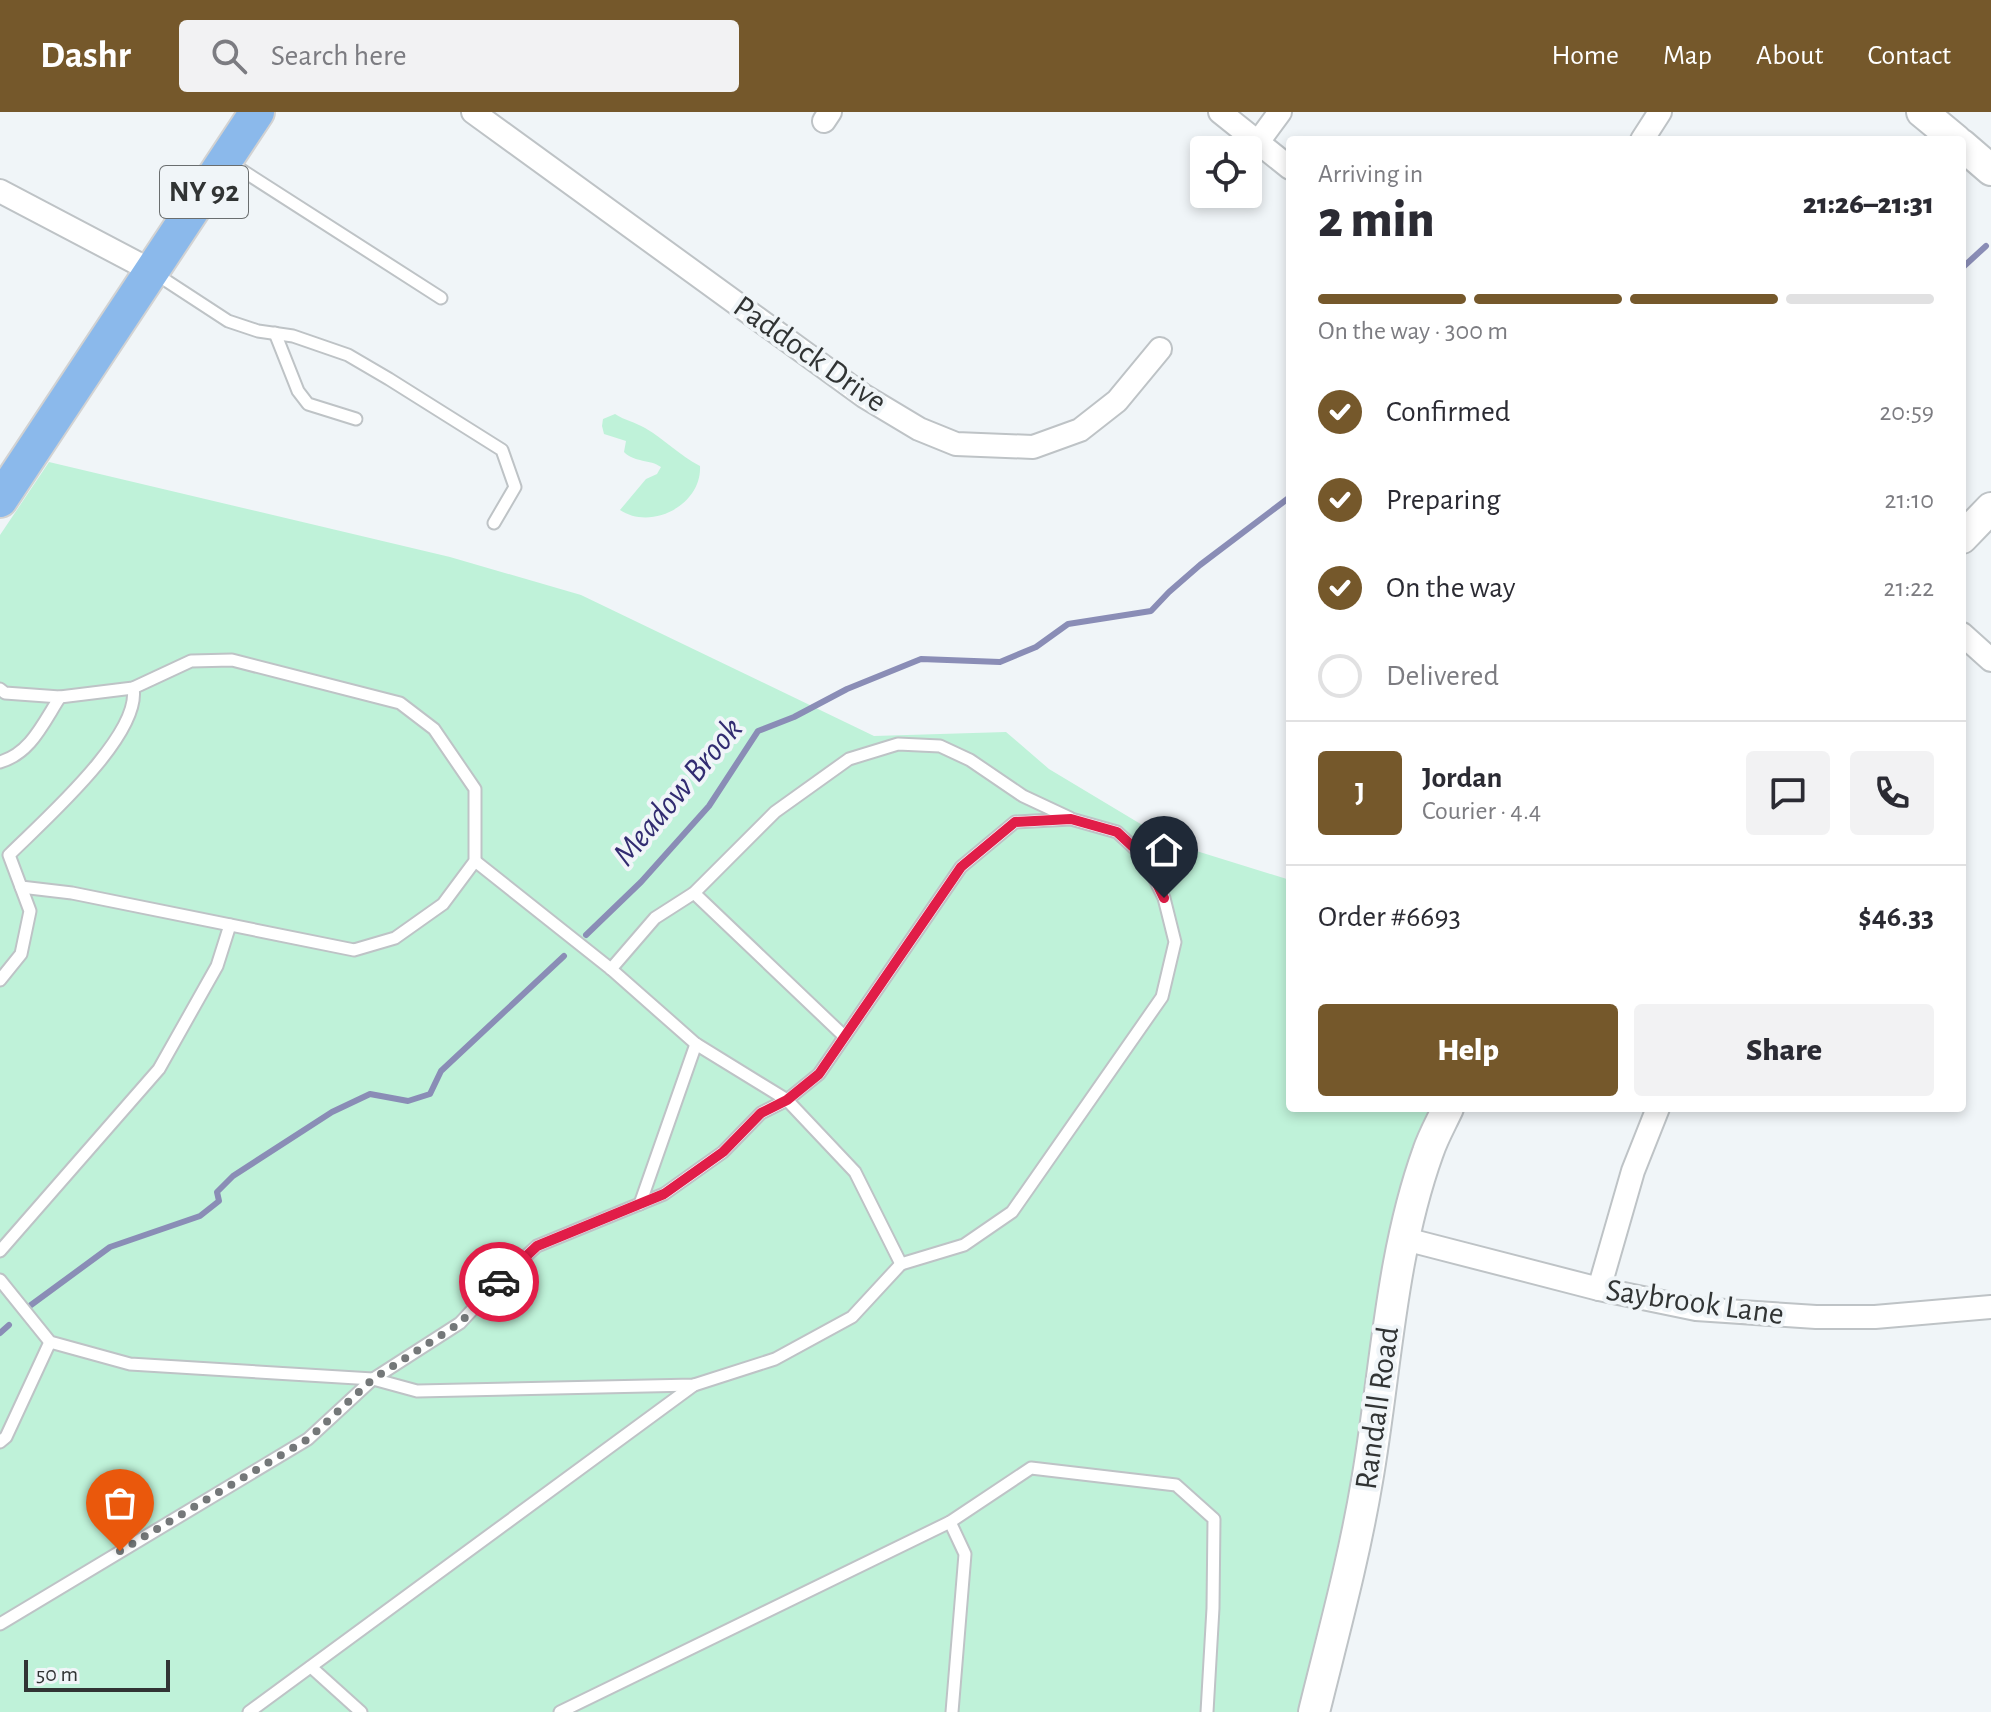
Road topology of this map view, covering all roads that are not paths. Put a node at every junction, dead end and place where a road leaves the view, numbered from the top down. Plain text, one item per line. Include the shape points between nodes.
1 (257, 112) edge
2 (473, 112) edge
3 (1220, 112) edge
4 (1280, 112) edge
5 (1660, 112) edge
6 (1922, 112) edge
7 (1250, 136) edge
8 (1645, 136) edge
9 (1951, 136) edge
10 (1262, 137) edge
11 (1262, 145) edge
12 (1966, 148) edge
13 (226, 159) junction
14 (1286, 165) edge
15 (1991, 170) edge
16 (0, 191) edge
17 (152, 271) junction
18 (441, 298) dead end
19 (275, 333) junction
20 (1160, 349) dead end
21 (356, 419) dead end
22 (0, 500) edge
23 (1991, 508) edge
24 (494, 523) dead end
25 (1966, 534) edge
26 (1966, 638) edge
27 (1991, 660) edge
28 (133, 688) junction
29 (0, 689) edge
30 (60, 697) junction
31 (0, 762) edge
32 (1071, 819) junction
33 (4, 856) edge
34 (475, 861) junction
35 (21, 887) junction
36 (694, 893) junction
37 (230, 925) junction
38 (611, 969) junction
39 (0, 980) edge
40 (844, 1036) junction
41 (696, 1044) junction
42 (787, 1100) junction
43 (1446, 1112) edge
44 (1656, 1112) edge
45 (640, 1204) junction
46 (1405, 1239) junction
47 (0, 1251) edge
48 (901, 1264) junction
49 (0, 1280) edge
50 (1599, 1289) junction
51 (1991, 1307) edge
52 (50, 1342) junction
53 (373, 1379) junction
54 (694, 1385) junction
55 (0, 1442) edge
56 (950, 1522) junction
57 (0, 1624) edge
58 (311, 1667) junction
59 (249, 1712) edge
60 (361, 1712) edge
61 (560, 1712) edge
62 (952, 1712) edge
63 (1207, 1712) edge
64 (1314, 1712) edge

1 - 13 main road, NY 92
2 - 20 street, Paddock Drive via 864,396 956,444 1033,447 1080,430 1117,401
3 - 7 street
4 - 10 street
5 - 8 street
6 - 9 street
11 - 14 street
12 - 15 street
13 - 17 main road, NY 92
13 - 18 lane
16 - 17 street
17 - 19 lane via 228,321
17 - 22 main road, NY 92
19 - 21 lane via 308,404
19 - 24 lane via 348,355 502,450 515,487
23 - 25 street
26 - 27 street
28 - 30 lane
28 - 33 lane via 135,699 126,725 97,767
28 - 34 lane via 191,661 232,660 400,703 434,729 475,789
29 - 30 lane
30 - 31 lane via 27,748
32 - 36 lane via 940,746 898,744 849,759 775,812
32 - 40 lane via 1015,822 961,867
32 - 48 lane via 1117,832 1144,857 1164,898 1175,942 1162,997 1012,1212 964,1245
33 - 35 lane
34 - 37 lane via 443,904 395,938 354,950
34 - 38 lane
35 - 37 lane
35 - 39 lane via 30,911 21,954
36 - 38 lane via 655,918
36 - 40 lane
37 - 47 lane via 217,966 159,1069
38 - 41 lane
40 - 42 lane via 819,1074
41 - 42 lane
41 - 45 lane
42 - 45 lane via 761,1113 723,1152 664,1194
42 - 48 lane via 855,1172
43 - 46 street, Randall Road via 1428,1152
44 - 50 street via 1633,1171
45 - 53 lane via 537,1246 460,1323
46 - 50 street, Saybrook Lane
46 - 64 street, Randall Road via 1353,1555
48 - 54 lane via 852,1317 775,1359
49 - 52 lane
50 - 51 street, Saybrook Lane via 1696,1309 1816,1317
52 - 53 lane via 130,1364
52 - 55 lane
53 - 54 lane via 417,1391
53 - 57 lane via 308,1439
54 - 58 lane
56 - 61 lane
56 - 62 lane via 965,1554
56 - 63 lane via 1031,1468 1176,1485 1214,1519
58 - 59 lane
58 - 60 lane

